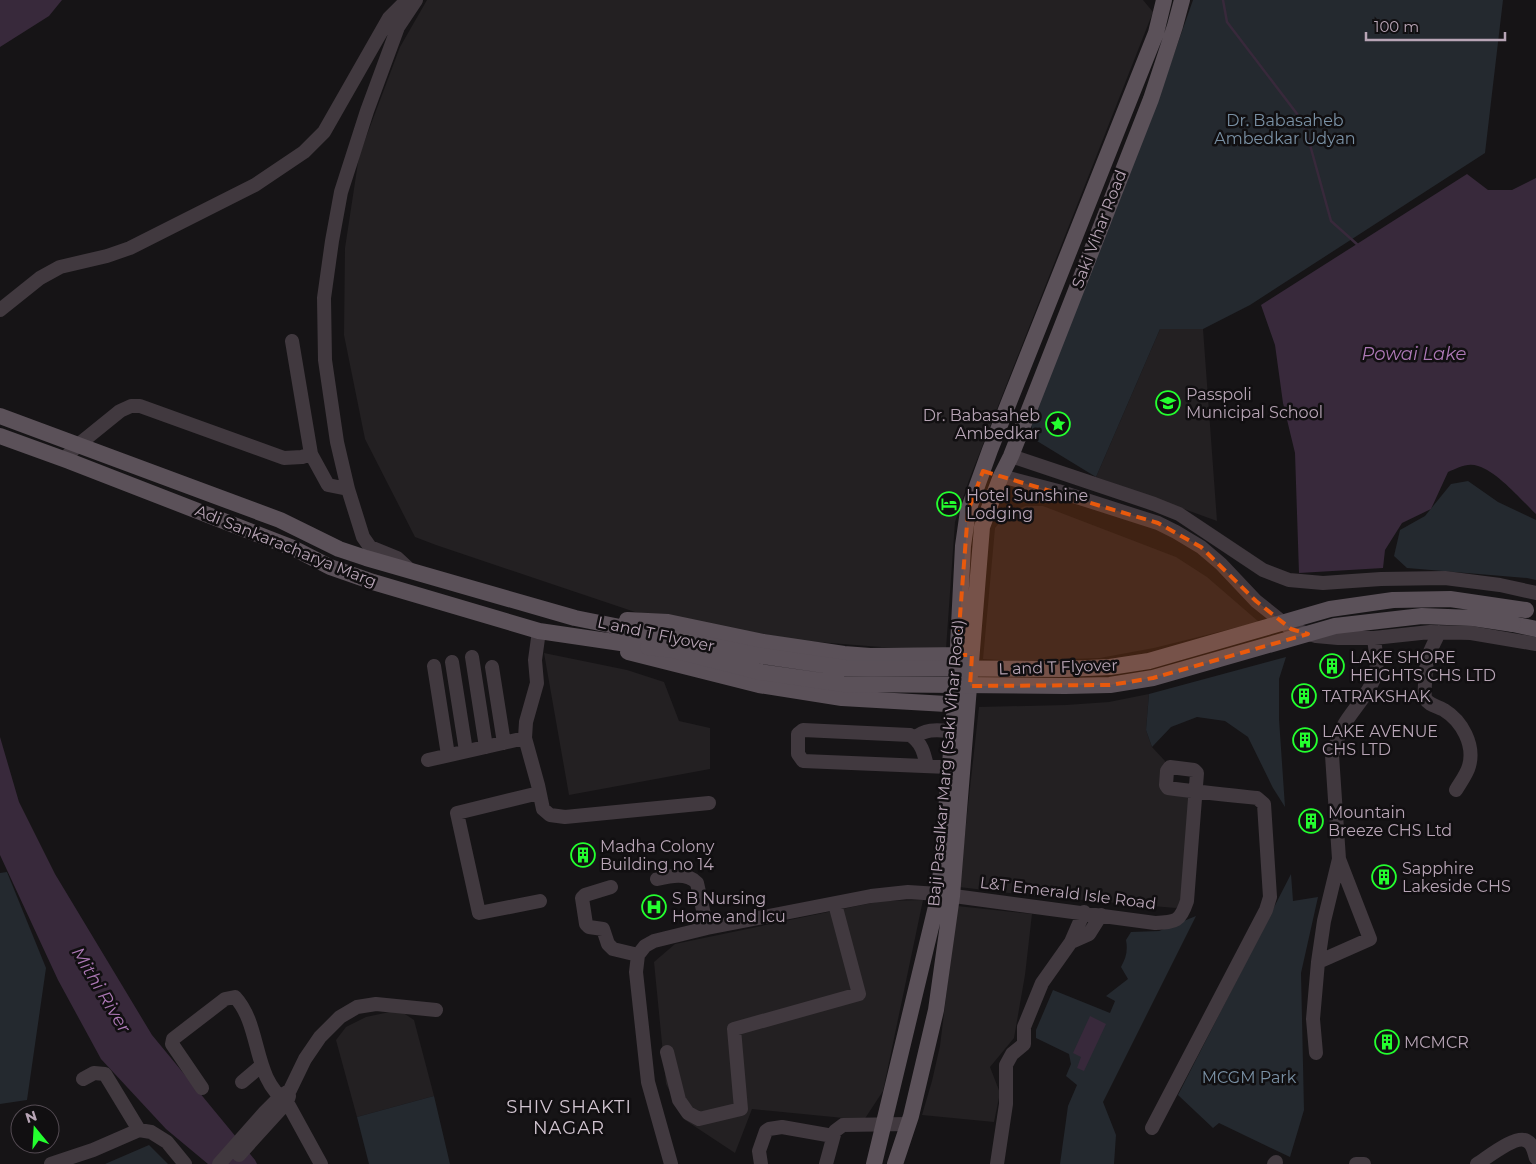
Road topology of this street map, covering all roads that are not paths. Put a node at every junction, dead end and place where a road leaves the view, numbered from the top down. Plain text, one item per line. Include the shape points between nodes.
1 (407, 0) edge
2 (416, 0) edge
3 (1164, 0) edge
4 (1182, 0) edge
5 (0, 310) edge
6 (292, 341) dead end
7 (1030, 349) junction
8 (1049, 357) junction
9 (0, 416) edge
10 (0, 436) edge
11 (78, 444) junction
12 (990, 450) junction
13 (311, 454) junction
14 (1011, 456) junction
15 (64, 459) junction
16 (983, 471) junction
17 (1001, 476) junction
18 (348, 489) junction
19 (411, 571) junction
20 (1536, 593) edge
21 (1531, 610) edge
22 (575, 618) junction
23 (1536, 629) edge
24 (539, 631) junction
25 (1439, 632) junction
26 (1374, 638) junction
27 (607, 640) junction
28 (649, 640) junction
29 (1536, 644) edge
30 (964, 655) junction
31 (870, 656) junction
32 (472, 657) dead end
33 (452, 662) dead end
34 (434, 666) dead end
35 (492, 667) dead end
36 (868, 699) junction
37 (961, 705) junction
38 (952, 731) junction
39 (525, 738) junction
40 (915, 738) junction
41 (504, 743) junction
42 (486, 747) junction
43 (466, 751) junction
44 (448, 756) junction
45 (428, 760) dead end
46 (927, 766) junction
47 (948, 767) junction
48 (1456, 790) dead end
49 (539, 793) junction
50 (709, 803) dead end
51 (1339, 859) junction
52 (657, 878) dead end
53 (612, 887) dead end
54 (946, 895) junction
55 (540, 901) dead end
56 (835, 904) junction
57 (1084, 912) junction
58 (1101, 915) junction
59 (707, 928) junction
60 (1071, 942) junction
61 (638, 955) junction
62 (1318, 962) junction
63 (436, 1010) dead end
64 (667, 1052) dead end
65 (1316, 1053) dead end
66 (262, 1065) junction
67 (83, 1079) dead end
68 (242, 1082) dead end
69 (202, 1088) dead end
70 (286, 1096) junction
71 (269, 1116) junction
72 (908, 1124) junction
73 (883, 1126) junction
74 (1152, 1128) dead end
75 (139, 1130) junction
76 (834, 1136) junction
77 (1536, 1158) edge
78 (52, 1164) edge
79 (185, 1164) edge
80 (219, 1164) edge
81 (231, 1164) edge
82 (321, 1164) edge
83 (671, 1164) edge
84 (761, 1164) edge
85 (826, 1164) edge
86 (874, 1164) edge
87 (895, 1164) edge
88 (998, 1164) edge
89 (1356, 1164) edge
90 (1364, 1164) edge
91 (1477, 1164) edge

1 - 5 street via 389,18 324,132 304,152 255,185 130,248 60,267 40,278
2 - 18 street via 398,28 341,192 324,298 325,360 337,442
3 - 7 main road, Saki Vihar Road via 1156,33
4 - 8 main road, Saki Vihar Road via 1152,99
6 - 13 street
7 - 8 main road
7 - 12 main road, Saki Vihar Road
8 - 14 main road, Saki Vihar Road
9 - 11 main road, Adi Sankaracharya Marg
10 - 15 main road, Adi Sankaracharya Marg
11 - 13 street via 120,411 140,406 284,458
11 - 15 street
11 - 19 main road, Adi Sankaracharya Marg via 280,520 339,549
12 - 14 main road
12 - 16 main road, Baji Pasalkar Marg (Saki Vihar Road)
13 - 18 street via 328,485
14 - 17 main road, Baji Pasalkar Marg (Saki Vihar Road)
14 - 20 street via 1179,514 1257,566 1289,580 1323,583 1444,578
15 - 24 main road, Adi Sankaracharya Marg via 293,548 330,567
16 - 17 main road
16 - 30 main road, Baji Pasalkar Marg (Saki Vihar Road) via 968,511 963,546
17 - 26 street via 1058,491 1176,532 1201,547 1256,601 1291,629 1316,636
17 - 30 main road, Baji Pasalkar Marg (Saki Vihar Road) via 982,527
18 - 19 street via 363,537 370,547 396,558
19 - 22 main road, Adi Sankaracharya Marg
21 - 28 main road, L and T Flyover, bridge via 1450,599 1394,600 1330,609 1149,661 1065,669 845,668
22 - 28 main road, L and T Flyover
22 - 31 main road via 668,622 763,642
23 - 28 main road, L and T Flyover, bridge via 1472,618 1422,616 1335,626 1153,678 1065,686 843,684 760,672 673,650
24 - 27 main road, Adi Sankaracharya Marg
24 - 39 street via 535,660 537,683
25 - 26 street
25 - 29 street via 1471,633
25 - 48 street via 1427,658 1424,697 1429,703 1452,714 1466,735 1469,767
26 - 51 street via 1376,673 1344,724 1332,755
27 - 28 main road, L and T Flyover
27 - 36 main road via 630,653 759,685
30 - 31 main road
30 - 37 main road, Baji Pasalkar Marg (Saki Vihar Road)
31 - 36 main road
32 - 42 street
33 - 43 street
34 - 44 street
35 - 41 street
36 - 37 main road
37 - 38 main road, Baji Pasalkar Marg (Saki Vihar Road)
37 - 54 main road, Baji Pasalkar Marg (Saki Vihar Road)
38 - 40 street via 928,730
38 - 47 main road, Baji Pasalkar Marg (Saki Vihar Road)
39 - 41 street
39 - 49 street
40 - 46 street
40 - 46 street via 904,734 803,730 798,734 798,754 803,761
41 - 42 street
42 - 43 street
43 - 44 street
44 - 45 street
46 - 47 street
47 - 54 main road, Baji Pasalkar Marg (Saki Vihar Road)
49 - 50 street via 543,809 550,815 565,817
49 - 55 street via 456,813 479,913
51 - 62 street
51 - 62 street via 1370,939
52 - 59 street via 677,875 694,879
53 - 61 street via 582,898 586,924 602,929 613,949
54 - 56 street, L&T Emerald Isle Road via 908,892
54 - 57 street, L&T Emerald Isle Road
54 - 72 main road, Baji Pasalkar Marg (Saki Vihar Road) via 936,1010
54 - 73 main road, Baji Pasalkar Marg (Saki Vihar Road)
56 - 59 street, L&T Emerald Isle Road
56 - 64 street via 859,994 734,1029 741,1109 699,1119 688,1113 678,1100
57 - 58 street, L&T Emerald Isle Road
57 - 60 street
58 - 60 street via 1090,934
58 - 74 street, L&T Emerald Isle Road via 1155,923 1178,920 1188,901 1195,797 1257,798 1262,801 1270,897 1266,910
59 - 61 street, L&T Emerald Isle Road via 654,941
60 - 88 street via 1042,983 1024,1027 1024,1044 1012,1054 1006,1065 1006,1104
61 - 83 street via 636,972 648,1082
62 - 65 street via 1313,1018
63 - 70 street via 376,1004 357,1007 340,1017 320,1037
66 - 68 street
66 - 69 street via 249,1023 238,1000 231,997 173,1039 172,1044
66 - 70 street via 266,1078
67 - 75 street via 94,1073 105,1074
70 - 71 street
70 - 82 street
71 - 80 street
71 - 81 street
72 - 73 street
72 - 87 main road, Baji Pasalkar Marg (Saki Vihar Road)
73 - 76 street via 848,1124 835,1131
73 - 86 main road, Baji Pasalkar Marg (Saki Vihar Road)
75 - 78 street
75 - 79 street via 151,1132 167,1142
76 - 84 street via 782,1127 770,1129 766,1131 760,1151
76 - 85 street
77 - 91 street via 1532,1146 1521,1139
89 - 90 street

